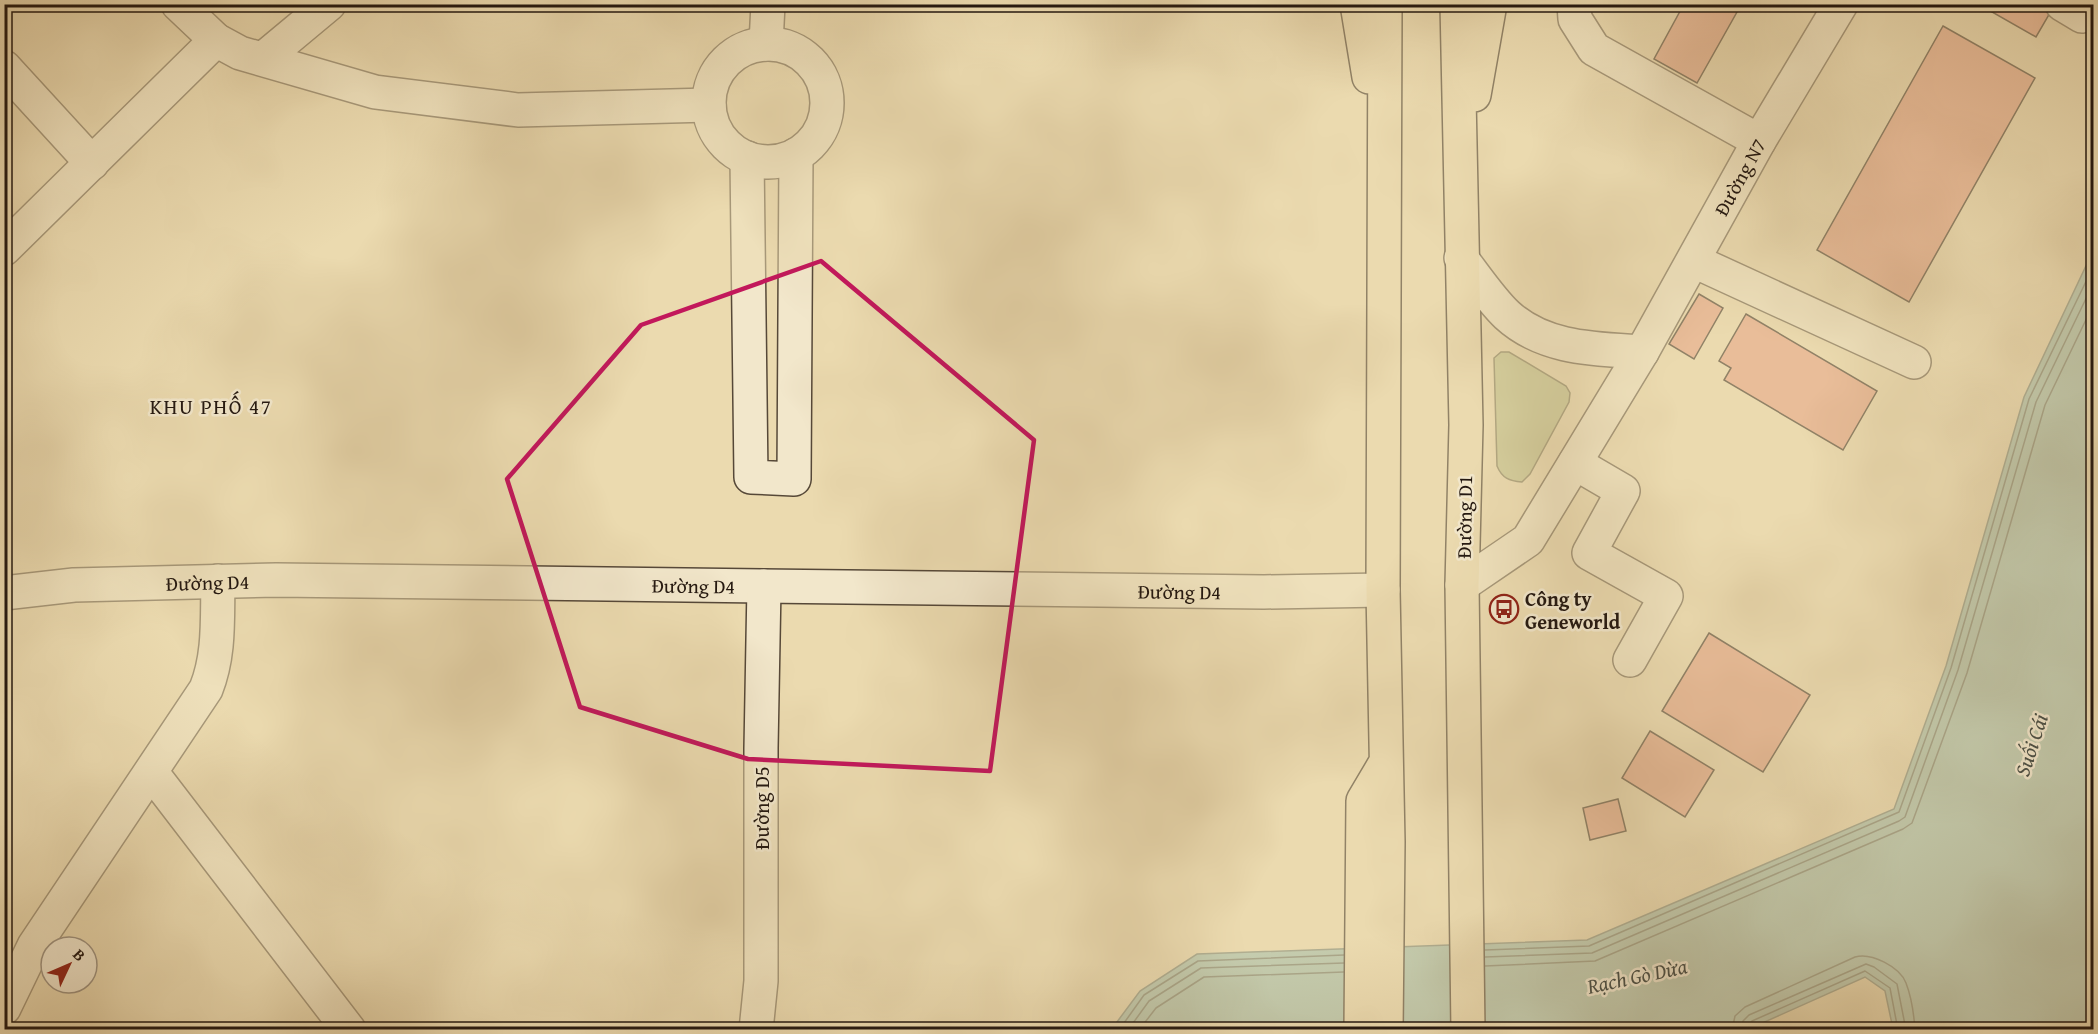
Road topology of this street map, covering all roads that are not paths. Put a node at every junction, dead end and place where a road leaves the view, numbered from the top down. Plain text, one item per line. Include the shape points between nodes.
1 (178, 4) edge
2 (329, 4) edge
3 (768, 4) edge
4 (1457, 4) edge
5 (1490, 4) edge
6 (1574, 4) edge
7 (1841, 4) edge
8 (2062, 4) edge
9 (1376, 6) edge
10 (2094, 14) edge
11 (216, 40) junction
12 (766, 44) junction
13 (263, 59) junction
14 (4, 67) edge
15 (709, 105) junction
16 (1759, 141) junction
17 (795, 155) junction
18 (747, 158) junction
19 (1462, 161) junction
20 (93, 163) junction
21 (4, 249) edge
22 (1461, 258) junction
23 (1694, 261) junction
24 (1642, 352) junction
25 (1914, 362) dead end
26 (1575, 464) junction
27 (218, 581) junction
28 (1462, 585) junction
29 (764, 586) junction
30 (1383, 590) junction
31 (4, 593) edge
32 (1630, 660) dead end
33 (152, 772) junction
34 (1375, 842) junction
35 (4, 1008) edge
36 (349, 1029) edge
37 (756, 1029) edge
38 (1361, 1029) edge
39 (1386, 1029) edge
40 (1468, 1029) edge

1 - 11 street
2 - 13 street
3 - 12 street
4 - 19 main road, Đường D1
5 - 19 main road
6 - 16 street via 1575,19 1594,50
7 - 16 street, Đường N7
8 - 10 street via 2082,16
9 - 30 main road via 1384,166
11 - 13 street via 240,53
11 - 20 street
12 - 15 street via 741,50 727,60 710,89
12 - 17 street via 789,48 804,56 824,83 826,116 810,145
13 - 15 street via 375,92 519,110
14 - 20 street
15 - 18 street via 712,123 720,137
16 - 23 street, Đường N7
17 - 18 street via 780,160
17 - 18 street via 794,479 751,477
19 - 22 main road, Đường D1
20 - 21 street
22 - 24 street via 1508,316 1544,339 1589,349
22 - 28 main road, Đường D1 via 1466,425
23 - 24 street, Đường N7
23 - 25 street
24 - 26 street, Đường N7
26 - 28 street, Đường N7 via 1528,540
26 - 32 street via 1623,491 1589,553 1666,596
27 - 29 street, Đường D4
27 - 31 street, Đường D4 via 74,585
27 - 33 street via 213,671 206,689
28 - 40 main road, Đường D1
29 - 30 street, Đường D4
29 - 37 street, Đường D5 via 761,981
30 - 34 main road via 1386,762
33 - 35 street via 34,946
33 - 36 street
34 - 38 main road
34 - 39 main road

